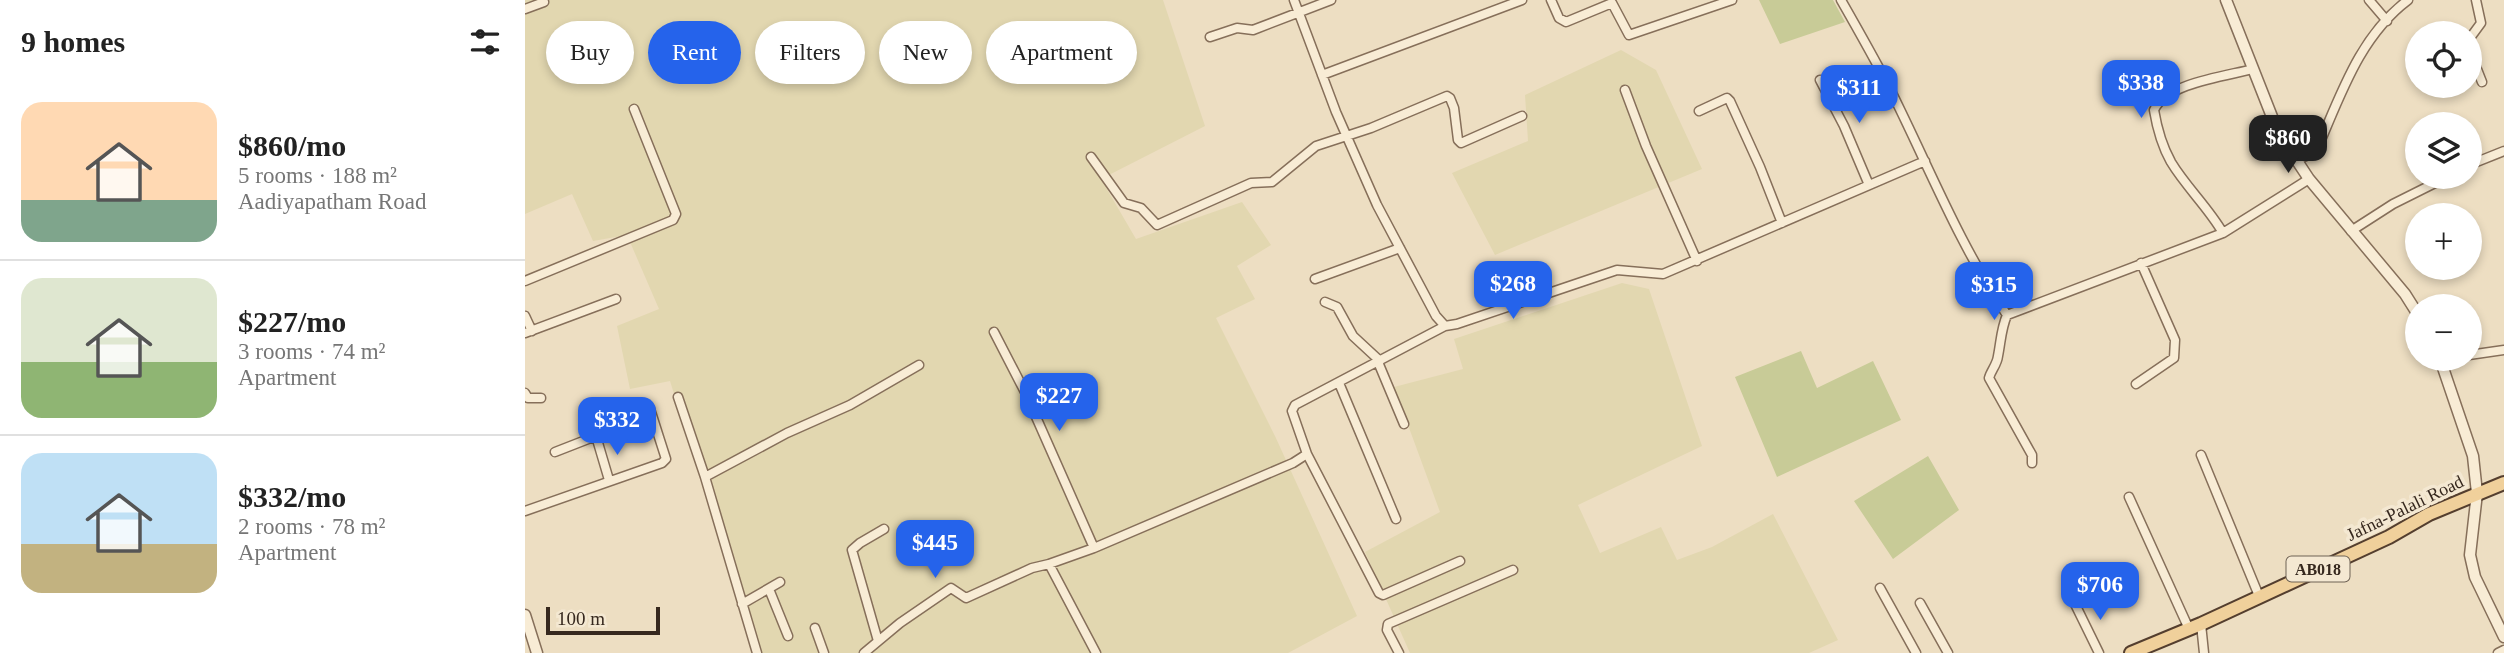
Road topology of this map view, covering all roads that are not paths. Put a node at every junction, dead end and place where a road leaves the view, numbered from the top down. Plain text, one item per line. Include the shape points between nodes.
1 (1294, 0) edge
2 (1331, 0) edge
3 (1522, 0) edge
4 (1551, 0) edge
5 (1732, 0) edge
6 (1841, 0) edge
7 (2226, 0) edge
8 (2369, 0) edge
9 (2408, 0) edge
10 (2476, 0) edge
11 (1611, 1) edge
12 (544, 2) dead end
13 (525, 9) edge
14 (1299, 14) junction
15 (2481, 21) edge
16 (2386, 22) junction
17 (1210, 37) dead end
18 (2253, 69) junction
19 (1322, 75) junction
20 (1820, 80) dead end
21 (1625, 90) dead end
22 (634, 109) dead end
23 (1699, 111) dead end
24 (1522, 116) dead end
25 (1346, 136) junction
26 (2504, 150) edge
27 (1090, 157) dead end
28 (2482, 159) edge
29 (2297, 160) junction
30 (1925, 161) junction
31 (2309, 179) junction
32 (1869, 185) junction
33 (2423, 189) edge
34 (1782, 223) junction
35 (2351, 231) junction
36 (2223, 233) junction
37 (1400, 248) junction
38 (1697, 261) junction
39 (2141, 263) junction
40 (1315, 279) dead end
41 (525, 281) edge
42 (2405, 294) edge
43 (616, 299) dead end
44 (1325, 302) dead end
45 (2007, 315) junction
46 (525, 316) edge
47 (1445, 326) junction
48 (528, 332) edge
49 (994, 332) dead end
50 (2504, 349) edge
51 (2482, 353) edge
52 (1379, 362) junction
53 (919, 365) dead end
54 (2447, 371) edge
55 (1339, 383) junction
56 (2136, 384) dead end
57 (525, 393) edge
58 (678, 397) dead end
59 (541, 398) dead end
60 (650, 409) dead end
61 (1404, 424) dead end
62 (614, 428) dead end
63 (596, 436) junction
64 (555, 452) dead end
65 (1307, 454) junction
66 (2201, 455) dead end
67 (2032, 463) dead end
68 (705, 477) junction
69 (609, 480) junction
70 (2504, 483) edge
71 (2477, 493) junction
72 (2129, 496) dead end
73 (525, 511) edge
74 (1396, 519) dead end
75 (884, 529) dead end
76 (1094, 548) junction
77 (1459, 561) dead end
78 (1049, 564) junction
79 (1513, 570) dead end
80 (780, 582) dead end
81 (769, 589) junction
82 (1879, 589) dead end
83 (2259, 596) junction
84 (1920, 603) dead end
85 (742, 604) junction
86 (2075, 604) dead end
87 (525, 615) edge
88 (2195, 626) junction
89 (815, 628) dead end
90 (788, 636) dead end
91 (2504, 637) edge
92 (878, 642) junction
93 (2504, 650) edge
94 (537, 653) edge
95 (757, 653) edge
96 (824, 653) edge
97 (864, 653) edge
98 (1096, 653) edge
99 (1399, 653) edge
100 (1916, 653) edge
101 (1948, 653) edge
102 (2099, 653) edge
103 (2131, 653) edge
104 (2204, 653) edge
105 (2498, 653) edge

1 - 14 street
2 - 14 street
3 - 19 street
4 - 11 street via 1559,18 1566,22
5 - 11 street via 1633,35 1626,33
6 - 30 street
7 - 18 street
8 - 16 street
9 - 16 street
10 - 15 street
12 - 13 street
14 - 17 street via 1253,30 1237,28
14 - 19 street
16 - 29 street via 2370,38 2351,71 2319,147
18 - 29 street via 2278,132
18 - 36 street via 2196,82 2167,97 2154,110 2172,163
19 - 25 street
20 - 32 street
21 - 38 street
22 - 41 street via 676,214 673,220
23 - 34 street via 1727,98 1730,101
24 - 25 street via 1461,143 1447,96
25 - 27 street via 1309,150 1272,182 1251,183 1157,225 1141,208 1124,203
25 - 37 street
26 - 28 street
29 - 31 street
30 - 32 street
30 - 45 street via 1988,287
31 - 35 street
31 - 36 street
32 - 34 street
33 - 35 street
34 - 38 street
35 - 42 street
36 - 39 street
37 - 40 street
37 - 47 street
38 - 47 street via 1664,274 1617,270
39 - 45 street
39 - 56 street via 2175,340 2174,358
43 - 48 street
44 - 52 street via 1338,307 1360,345
45 - 67 street via 1989,378 2032,455
46 - 48 street
47 - 52 street
49 - 76 street
50 - 51 street
52 - 55 street
52 - 61 street
53 - 68 street
54 - 71 street via 2473,456
55 - 65 street via 1293,407
55 - 74 street
57 - 59 street
58 - 68 street
60 - 69 street via 666,459
62 - 63 street
63 - 64 street
63 - 69 street
65 - 76 street
65 - 77 street via 1378,593 1383,595
66 - 83 street
68 - 85 street
69 - 73 street
70 - 71 main road, Jafna-Palali Road / AB018
71 - 83 main road, Jafna-Palali Road / AB018
71 - 91 street via 2470,555 2475,577
72 - 88 street
75 - 92 street via 852,550
76 - 78 street
78 - 92 street via 966,598 951,588
78 - 98 street
79 - 99 street via 1388,624
80 - 81 street
81 - 85 street
81 - 90 street
82 - 100 street
83 - 88 main road, Jafna-Palali Road / AB018
84 - 101 street
85 - 95 street
86 - 102 street
87 - 94 street
88 - 103 main road, Jafna-Palali Road / AB018
88 - 104 street
89 - 96 street
92 - 97 street
93 - 105 street

